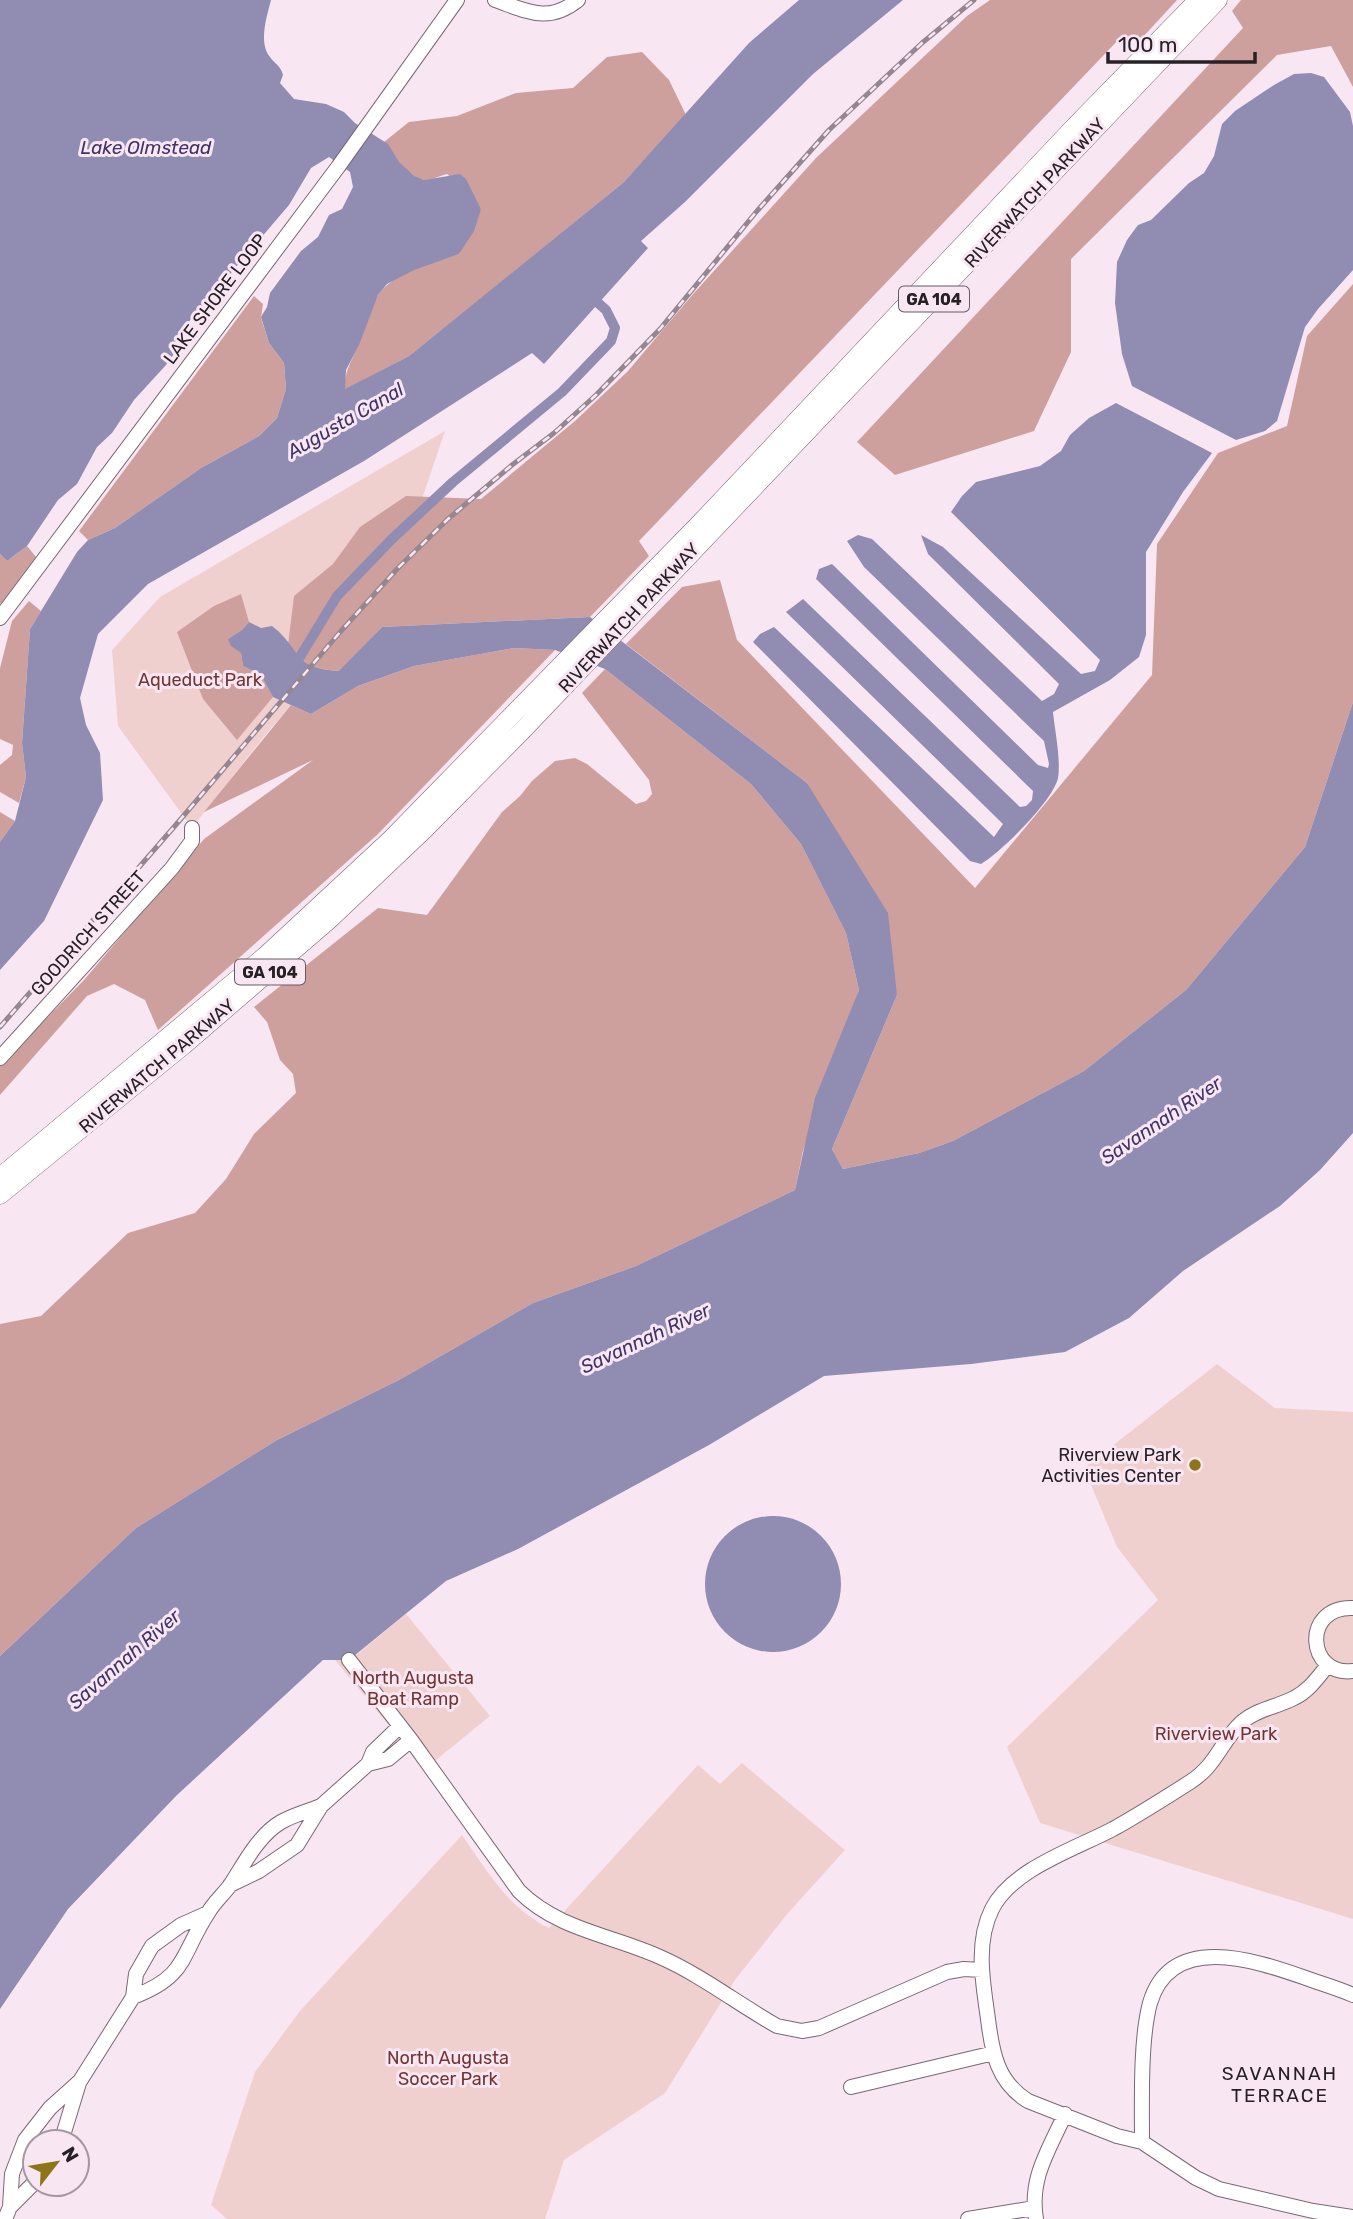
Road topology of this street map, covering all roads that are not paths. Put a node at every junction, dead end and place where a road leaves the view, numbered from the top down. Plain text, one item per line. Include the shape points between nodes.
1 (457, 0) edge
2 (495, 0) edge
3 (578, 0) edge
4 (1198, 0) edge
5 (1218, 0) edge
6 (0, 618) edge
7 (192, 828) dead end
8 (0, 1058) edge
9 (0, 1177) edge
10 (0, 1195) edge
11 (1353, 1608) edge
12 (349, 1660) dead end
13 (1328, 1665) junction
14 (1353, 1671) edge
15 (400, 1726) junction
16 (411, 1740) junction
17 (368, 1764) junction
18 (321, 1806) junction
19 (230, 1885) junction
20 (208, 1913) junction
21 (982, 1970) junction
22 (1353, 1995) edge
23 (133, 1997) junction
24 (994, 2053) junction
25 (79, 2081) junction
26 (851, 2087) dead end
27 (1065, 2114) junction
28 (65, 2128) edge
29 (1142, 2142) junction
30 (21, 2198) edge
31 (7, 2213) edge
32 (1035, 2213) edge
33 (1353, 2217) edge
34 (968, 2219) edge

1 - 6 street, LAKE SHORE LOOP via 338,167
2 - 3 street via 539,15 554,14
4 - 9 main road, RIVERWATCH PARKWAY / GA 104 via 391,839 265,956
5 - 10 main road, RIVERWATCH PARKWAY / GA 104 via 424,830 330,920
7 - 8 street, GOODRICH STREET via 192,841 172,868
11 - 13 street via 1332,1611 1318,1627 1317,1648
12 - 15 street
13 - 14 street via 1338,1671
13 - 21 street via 1302,1694 1241,1723 1212,1764 1194,1780 1013,1883 985,1924
15 - 16 street
15 - 17 street via 373,1752
16 - 17 street via 388,1759
16 - 21 street via 528,1900 563,1922 669,1961 777,2026 811,2030 947,1972
17 - 18 street
18 - 19 street via 297,1845
18 - 19 street via 278,1823
19 - 20 street
20 - 23 street via 174,1975
20 - 23 street via 152,1946 136,1973
21 - 24 street
22 - 29 street via 1231,1957 1200,1957 1178,1967 1158,1987 1150,2004
23 - 25 street
24 - 26 street
24 - 27 street via 999,2073 1017,2094
25 - 28 street
25 - 31 street via 25,2140 12,2174
27 - 29 street
27 - 32 street via 1037,2178
29 - 33 street via 1219,2189
30 - 31 street
32 - 34 street

